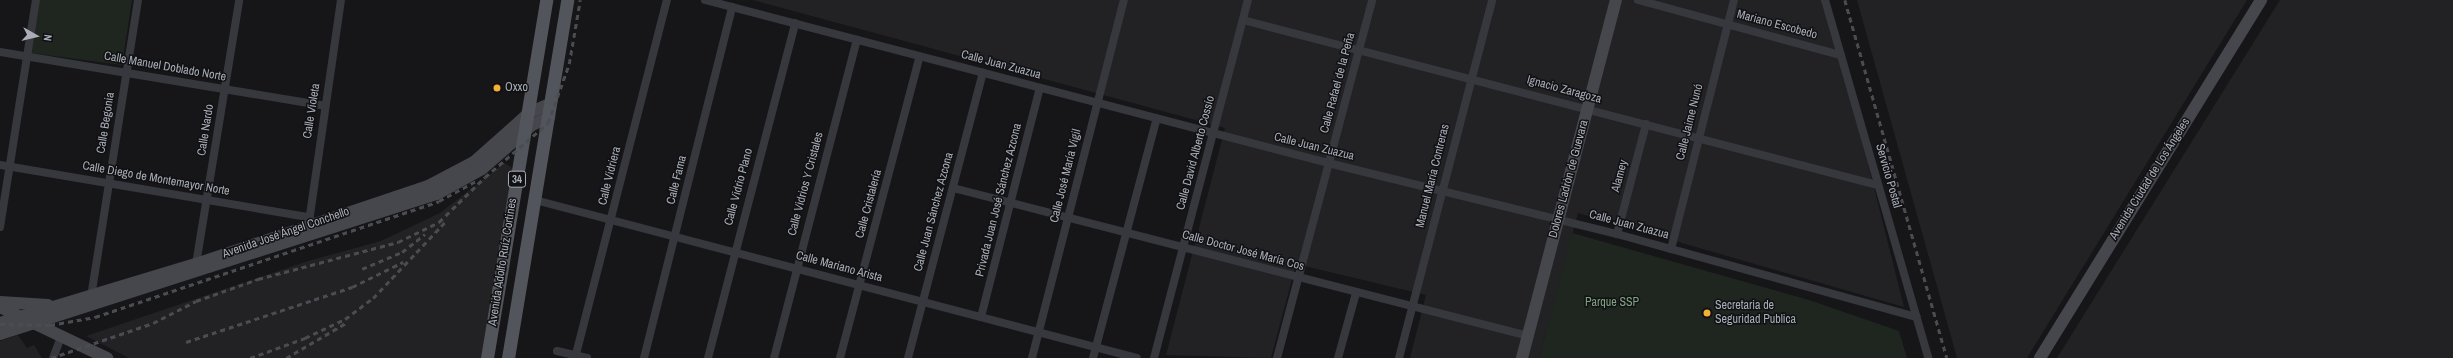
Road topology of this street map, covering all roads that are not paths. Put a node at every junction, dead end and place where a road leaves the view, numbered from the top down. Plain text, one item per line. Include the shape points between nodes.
1 (36, 0) edge
2 (138, 0) edge
3 (239, 0) edge
4 (341, 0) edge
5 (546, 0) edge
6 (567, 0) edge
7 (667, 0) edge
8 (705, 0) edge
9 (1124, 0) edge
10 (1248, 0) edge
11 (1372, 0) edge
12 (1492, 0) edge
13 (1616, 0) edge
14 (1638, 0) edge
15 (1734, 0) edge
16 (1825, 0) edge
17 (2261, 0) edge
18 (732, 7) junction
19 (1243, 20) junction
20 (795, 23) junction
21 (1727, 24) junction
22 (540, 36) junction
23 (562, 36) junction
24 (856, 40) junction
25 (1359, 50) junction
26 (0, 52) edge
27 (1841, 55) junction
28 (27, 56) junction
29 (920, 56) junction
30 (127, 72) junction
31 (983, 73) junction
32 (1472, 77) junction
33 (1040, 88) junction
34 (225, 90) junction
35 (551, 103) junction
36 (1097, 103) junction
37 (325, 106) junction
38 (1587, 109) junction
39 (529, 113) junction
40 (549, 117) junction
41 (1157, 118) junction
42 (1646, 124) junction
43 (526, 131) junction
44 (1214, 133) junction
45 (1699, 137) junction
46 (1328, 163) junction
47 (0, 165) edge
48 (9, 167) junction
49 (109, 183) junction
50 (1878, 185) junction
51 (953, 188) junction
52 (1442, 191) junction
53 (207, 200) junction
54 (535, 200) junction
55 (1010, 202) junction
56 (1068, 218) junction
57 (1559, 219) junction
58 (611, 220) junction
59 (309, 221) junction
60 (0, 227) edge
61 (1126, 233) junction
62 (1617, 234) junction
63 (507, 237) junction
64 (675, 237) junction
65 (528, 242) junction
66 (1183, 247) junction
67 (1671, 249) junction
68 (734, 252) junction
69 (196, 264) junction
70 (797, 268) junction
71 (1298, 278) junction
72 (859, 285) junction
73 (1356, 293) junction
74 (91, 297) junction
75 (923, 301) junction
76 (0, 302) edge
77 (62, 305) junction
78 (0, 307) edge
79 (1412, 307) junction
80 (20, 317) junction
81 (981, 317) junction
82 (1917, 317) junction
83 (0, 323) edge
84 (34, 324) junction
85 (1039, 332) junction
86 (0, 334) edge
87 (1528, 336) junction
88 (62, 337) junction
89 (1095, 348) junction
90 (557, 351) dead end
91 (575, 357) edge
92 (53, 358) edge
93 (107, 358) edge
94 (487, 358) edge
95 (508, 358) edge
96 (587, 358) edge
97 (644, 358) edge
98 (708, 358) edge
99 (774, 358) edge
100 (840, 358) edge
101 (908, 358) edge
102 (1032, 358) edge
103 (1093, 358) edge
104 (1137, 358) edge
105 (1154, 358) edge
106 (1277, 358) edge
107 (1338, 358) edge
108 (1399, 358) edge
109 (1522, 358) edge
110 (1928, 358) edge
111 (2040, 358) edge

1 - 28 street
2 - 30 street, Calle Begonia
3 - 34 street, Calle Nardo
4 - 37 street, Calle Violeta
5 - 22 main road, Avenida Adolfo Ruíz Cortines / 34
6 - 23 main road, Avenida Adolfo Ruíz Cortines / 34
7 - 58 street, Calle Vidriera
8 - 18 street, Calle Juan Zuazua
9 - 36 street, Calle José María Vigil
10 - 19 street, Calle David Alberto Cossío
11 - 25 street, Calle Rafael de la Peña
12 - 32 street, Manuel María Contreras
13 - 38 main road, Dolores Ladròn de Guevara
14 - 21 street, Mariano Escobedo
15 - 21 street, Calle Jaime Nunó
16 - 27 street, Servicio Postal
17 - 111 main road, Avenida Ciudad de Los Ángeles
18 - 20 street, Calle Juan Zuazua
18 - 64 street, Calle Fama
19 - 25 street, Ignacio Zaragoza
19 - 44 street, Calle David Alberto Cossío
20 - 24 street, Calle Juan Zuazua
20 - 68 street, Calle Vidrio Plano
21 - 27 street, Mariano Escobedo
21 - 45 street, Calle Jaime Nunó
22 - 23 main road via 549,42 555,42
22 - 39 main road, Avenida Adolfo Ruíz Cortines / 34
23 - 35 main road, Avenida Adolfo Ruíz Cortines / 34
24 - 29 street, Calle Juan Zuazua
24 - 70 street, Calle Vidrios Y Cristales
25 - 32 street, Ignacio Zaragoza
25 - 46 street, Calle Rafael de la Peña
26 - 28 street, Calle Manuel Doblado Norte
27 - 50 street, Servicio Postal
28 - 30 street, Calle Manuel Doblado Norte
28 - 48 street
29 - 31 street, Calle Juan Zuazua
29 - 72 street, Calle Cristalería
30 - 34 street, Calle Manuel Doblado Norte
30 - 49 street, Calle Begonia
31 - 33 street, Calle Juan Zuazua
31 - 51 street, Calle Juan Sánchez Azcona
32 - 38 street, Ignacio Zaragoza
32 - 52 street, Manuel María Contreras
33 - 36 street, Calle Juan Zuazua
33 - 55 street, Privada Juan José Sánchez Azcona
34 - 37 street, Calle Manuel Doblado Norte
34 - 53 street, Calle Nardo
35 - 39 main road, Avenida José Ángel Conchello
35 - 40 main road, Avenida Adolfo Ruíz Cortines / 34
36 - 41 street, Calle Juan Zuazua
36 - 56 street, Calle José María Vigil
37 - 59 street, Calle Violeta
38 - 42 street, Ignacio Zaragoza
38 - 57 main road, Dolores Ladròn de Guevara
39 - 43 main road, Avenida Adolfo Ruíz Cortines / 34
39 - 59 main road, Avenida José Ángel Conchello via 484,154 449,177
40 - 43 main road, Avenida José Ángel Conchello
40 - 54 main road, Avenida Adolfo Ruíz Cortines / 34
41 - 44 street, Calle Juan Zuazua
41 - 61 street
42 - 45 street, Ignacio Zaragoza
42 - 62 street, Alamey
43 - 63 main road, Avenida Adolfo Ruíz Cortines / 34
43 - 84 main road, Avenida José Ángel Conchello via 482,169 437,194
44 - 46 street, Calle Juan Zuazua
44 - 66 street, Calle David Alberto Cossío
45 - 50 street, Ignacio Zaragoza
45 - 67 street, Calle Jaime Nunó
46 - 52 street, Calle Juan Zuazua
46 - 71 street, Calle Rafael de la Peña
47 - 48 street, Calle Diego de Montemayor Norte
48 - 49 street, Calle Diego de Montemayor Norte
48 - 60 street
49 - 53 street, Calle Diego de Montemayor Norte
49 - 74 street, Calle Begonia
50 - 82 street, Servicio Postal
51 - 55 street, Calle Doctor José María Cos
51 - 75 street, Calle Juan Sánchez Azcona
52 - 57 street, Calle Juan Zuazua
52 - 79 street, Manuel María Contreras
53 - 59 street, Calle Diego de Montemayor Norte
53 - 69 street, Calle Nardo
54 - 58 street, Calle Mariano Arista
54 - 65 main road, Avenida Adolfo Ruíz Cortines / 34
55 - 56 street, Calle Doctor José María Cos
55 - 81 street, Privada Juan José Sánchez Azcona
56 - 61 street, Calle Doctor José María Cos
56 - 85 street, Calle José María Vigil
57 - 62 street, Calle Juan Zuazua
57 - 87 main road, Dolores Ladròn de Guevara
58 - 64 street, Calle Mariano Arista
58 - 91 street, Calle Vidriera
59 - 69 main road, Avenida José Ángel Conchello
61 - 66 street, Calle Doctor José María Cos
61 - 89 street
62 - 67 street, Calle Juan Zuazua
63 - 65 main road via 519,235
63 - 94 main road, Avenida Adolfo Ruíz Cortines / 34
64 - 68 street, Calle Mariano Arista
64 - 97 street, Calle Fama
65 - 95 main road, Avenida Adolfo Ruíz Cortines / 34
66 - 71 street, Calle Doctor José María Cos
66 - 105 street, Calle David Alberto Cossío
67 - 82 street, Calle Juan Zuazua
68 - 70 street, Calle Mariano Arista
68 - 98 street, Calle Vidrio Plano
69 - 74 main road, Avenida José Ángel Conchello
70 - 72 street, Calle Mariano Arista
70 - 99 street, Calle Vidrios Y Cristales
71 - 73 street, Calle Doctor José María Cos
71 - 106 street, Calle Rafael de la Peña
72 - 75 street, Calle Mariano Arista
72 - 100 street, Calle Cristalería
73 - 79 street, Calle Doctor José María Cos
73 - 107 street
74 - 77 main road, Avenida José Ángel Conchello
75 - 81 street, Calle Mariano Arista
75 - 101 street, Calle Juan Sánchez Azcona
76 - 77 main road
77 - 80 main road, Avenida José Ángel Conchello
78 - 80 main road
79 - 87 street, Calle Doctor José María Cos
79 - 108 street, Manuel María Contreras
80 - 83 main road, Avenida José Ángel Conchello
80 - 84 main road
81 - 85 street, Calle Mariano Arista
82 - 110 street, Servicio Postal
84 - 86 main road, Avenida José Ángel Conchello
84 - 88 main road
85 - 89 street, Calle Mariano Arista
85 - 102 street, Calle José María Vigil
87 - 109 main road, Dolores Ladròn de Guevara
88 - 92 street
88 - 93 main road
89 - 103 street
89 - 104 street, Calle Mariano Arista
90 - 91 street
91 - 96 street

